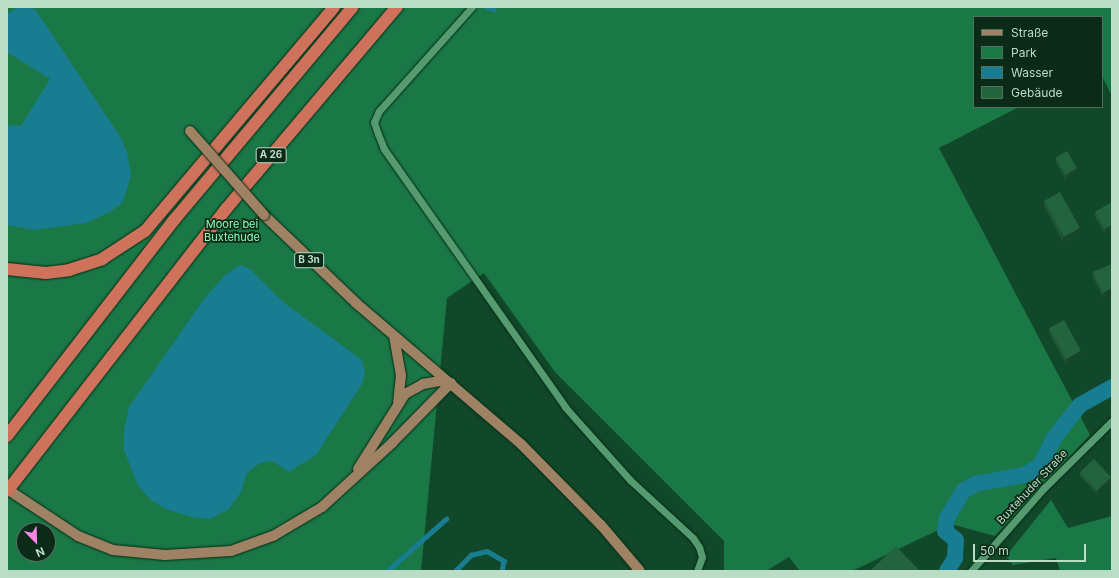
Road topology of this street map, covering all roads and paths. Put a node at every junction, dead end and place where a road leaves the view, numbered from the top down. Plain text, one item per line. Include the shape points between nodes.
1 (334, 7) edge
2 (353, 7) edge
3 (397, 7) edge
4 (472, 7) edge
5 (190, 131) dead end
6 (7, 270) edge
7 (394, 336) junction
8 (451, 383) junction
9 (398, 404) junction
10 (1112, 421) edge
11 (7, 436) edge
12 (353, 478) junction
13 (8, 490) edge
14 (640, 571) edge
15 (697, 571) edge
16 (971, 571) edge

1 - 6 highway via 145,232 102,259 69,270 46,273
2 - 11 highway, A 26 via 174,220
3 - 13 highway, A 26 via 226,209
4 - 15 street via 379,111 374,122 378,134 384,148 566,407 630,480 693,538 702,557
5 - 7 main road, B 3n, bridge via 264,215
7 - 8 main road
7 - 9 main road via 401,375
8 - 9 main road via 433,382 416,386
8 - 12 main road via 392,443
8 - 14 main road via 521,444 568,490 602,524
9 - 12 main road
10 - 16 street, Buxtehuder Straße via 1044,488
12 - 13 main road via 322,507 273,536 232,551 193,554 135,553 103,547 78,536

